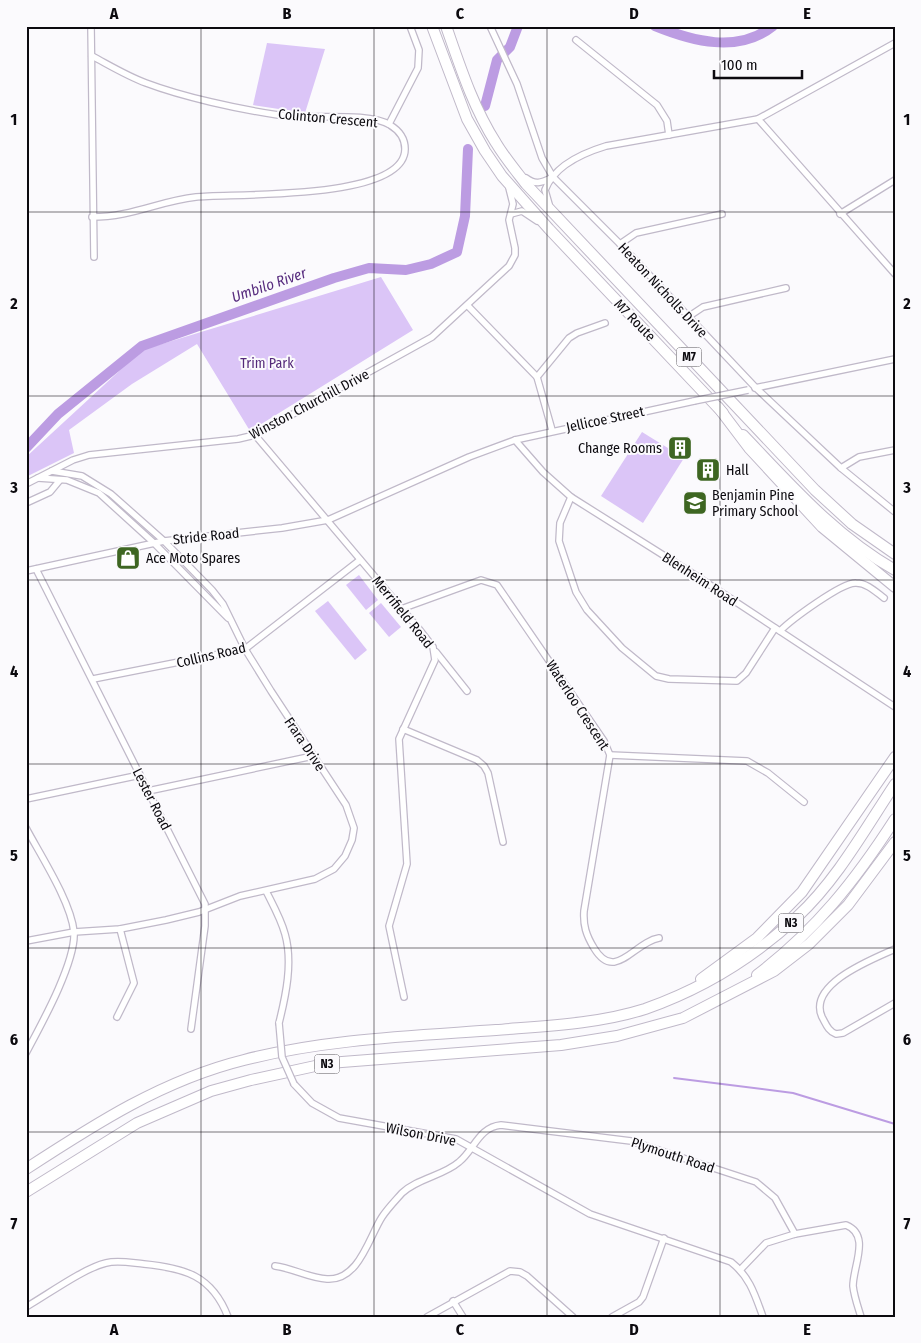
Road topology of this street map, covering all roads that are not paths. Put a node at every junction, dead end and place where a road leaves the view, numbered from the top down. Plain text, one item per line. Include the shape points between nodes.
1 (91, 26) edge
2 (410, 26) edge
3 (432, 26) edge
4 (446, 26) edge
5 (490, 26) edge
6 (576, 40) dead end
7 (895, 43) edge
8 (92, 56) junction
9 (758, 120) junction
10 (389, 124) junction
11 (668, 135) junction
12 (516, 171) junction
13 (553, 177) junction
14 (895, 180) edge
15 (506, 181) junction
16 (511, 214) junction
17 (722, 214) dead end
18 (840, 214) junction
19 (92, 217) junction
20 (560, 220) junction
21 (549, 230) junction
22 (620, 244) junction
23 (94, 257) dead end
24 (895, 274) edge
25 (786, 288) dead end
26 (468, 306) junction
27 (688, 317) junction
28 (605, 323) dead end
29 (895, 359) edge
30 (537, 377) junction
31 (756, 388) junction
32 (718, 407) junction
33 (552, 430) junction
34 (256, 435) junction
35 (515, 440) junction
36 (895, 450) edge
37 (73, 460) junction
38 (841, 468) junction
39 (52, 471) junction
40 (76, 474) junction
41 (38, 478) junction
42 (60, 480) junction
43 (26, 484) edge
44 (571, 497) junction
45 (26, 504) edge
46 (895, 512) edge
47 (328, 520) junction
48 (164, 541) junction
49 (154, 543) junction
50 (895, 554) edge
51 (360, 560) junction
52 (36, 568) junction
53 (895, 570) edge
54 (26, 571) edge
55 (895, 587) edge
56 (884, 598) dead end
57 (401, 609) junction
58 (230, 620) junction
59 (778, 629) junction
60 (245, 650) junction
61 (436, 652) junction
62 (93, 679) junction
63 (467, 691) dead end
64 (895, 707) edge
65 (402, 729) junction
66 (895, 750) edge
67 (610, 755) junction
68 (313, 756) junction
69 (895, 757) edge
70 (140, 775) junction
71 (895, 784) edge
72 (148, 791) junction
73 (26, 799) edge
74 (867, 799) junction
75 (804, 802) dead end
76 (895, 819) edge
77 (26, 828) edge
78 (503, 842) dead end
79 (895, 842) edge
80 (266, 891) junction
81 (206, 909) junction
82 (120, 929) junction
83 (74, 932) junction
84 (659, 938) dead end
85 (26, 941) edge
86 (895, 949) edge
87 (734, 992) junction
88 (404, 997) dead end
89 (895, 1003) edge
90 (642, 1010) junction
91 (117, 1017) dead end
92 (190, 1029) dead end
93 (26, 1053) edge
94 (471, 1147) junction
95 (26, 1169) edge
96 (26, 1192) edge
97 (795, 1234) junction
98 (664, 1238) junction
99 (275, 1266) dead end
100 (741, 1269) junction
101 (453, 1301) junction
102 (26, 1307) edge
103 (228, 1317) edge
104 (427, 1317) edge
105 (462, 1317) edge
106 (573, 1317) edge
107 (612, 1317) edge
108 (763, 1317) edge
109 (861, 1317) edge

1 - 8 street
2 - 10 street via 419,50 418,68
3 - 15 highway, M7 Route / M7 via 456,95 475,134
4 - 12 highway, M7 Route / M7 via 468,89 496,144
5 - 13 street, Heaton Nicholls Drive via 517,84 535,141
6 - 11 street via 657,105 667,122
7 - 9 street
8 - 10 street, Colinton Crescent via 157,87 248,109 291,117 351,118
8 - 19 street
9 - 11 street
9 - 18 street
10 - 19 street, Colinton Crescent via 403,137 404,157 399,166 381,178 315,191 194,197 119,216
11 - 13 street via 590,151
12 - 13 street via 536,184
12 - 20 highway, M7 Route / M7
13 - 20 street via 545,194
13 - 22 street, Heaton Nicholls Drive
14 - 18 street
15 - 16 street, Winston Churchill Drive via 513,199
15 - 21 highway, M7 Route / M7
16 - 21 street via 522,211
16 - 26 street, Winston Churchill Drive via 509,220 515,248 513,261
17 - 22 street via 636,233
18 - 24 street
19 - 23 street
20 - 50 highway, M7 Route / M7 via 815,490 852,524
21 - 32 highway, M7 Route / M7
22 - 27 street, Heaton Nicholls Drive
25 - 27 street via 703,307
26 - 30 street
26 - 34 street, Winston Churchill Drive via 432,337
27 - 31 street, Heaton Nicholls Drive
28 - 30 street via 569,338
29 - 31 street, Jellicoe Street
30 - 33 street
31 - 33 street, Jellicoe Street, bridge
31 - 38 street, Heaton Nicholls Drive
32 - 53 highway, M7 Route / M7 via 835,528
32 - 55 highway via 749,448 822,527
33 - 35 street, Jellicoe Street
34 - 37 street, Winston Churchill Drive
34 - 47 street, Merrifield Road
35 - 44 street, Blenheim Road
35 - 47 street, Jellicoe Street
36 - 38 street via 859,457
37 - 39 street, Winston Churchill Drive
37 - 40 street via 72,469
38 - 46 street, Heaton Nicholls Drive
39 - 40 street, Frara Drive
39 - 41 street, Winston Churchill Drive
40 - 48 street, Frara Drive via 93,480
41 - 42 street, Frara Drive
41 - 43 street, Winston Churchill Drive
42 - 45 street via 50,492
42 - 49 street, Frara Drive via 84,485 99,493
44 - 59 street, Blenheim Road
44 - 59 street via 558,533 576,592 587,610 622,648 656,676 669,680 737,681
47 - 48 street, Stride Road
47 - 51 street, Merrifield Road
48 - 49 street, Stride Road
48 - 58 street, Frara Drive via 212,590
49 - 52 street, Stride Road
49 - 58 street, Frara Drive
51 - 57 street, Merrifield Road
51 - 60 street, Collins Road
52 - 54 street, Stride Road
52 - 62 street, Lester Road
56 - 59 street via 860,583 847,584
57 - 61 street, Merrifield Road
57 - 67 street, Waterloo Crescent via 481,580 497,585 604,741
58 - 60 street, Frara Drive
59 - 64 street, Blenheim Road
60 - 62 street, Collins Road
60 - 68 street, Frara Drive
61 - 63 street
61 - 65 street, Merrifield Road via 436,660
62 - 70 street, Lester Road
65 - 78 street via 477,760 484,766
65 - 88 street, Merrifield Road via 399,749 407,864 389,926
66 - 74 highway
67 - 75 street via 747,761 768,773
67 - 84 street, Waterloo Crescent via 583,924 597,953 612,963 619,962 651,939
68 - 72 street
68 - 80 street, Frara Drive via 346,804 354,828 352,840 334,869 315,879
69 - 74 highway
70 - 72 street, Lester Road
70 - 73 street
71 - 90 highway, N3 via 854,847 799,916 731,969 689,992
72 - 81 street, Lester Road
74 - 90 highway via 808,885 757,938 690,985
76 - 87 highway, N3 via 860,872 812,928
77 - 83 street via 72,918
79 - 87 highway via 848,905 809,944 774,971
80 - 81 street via 226,900
80 - 94 street, Wilson Drive, bridge via 285,934 286,995 279,1023 282,1057 294,1084 312,1103 339,1118 445,1136
81 - 82 street
81 - 92 street
82 - 83 street
82 - 91 street via 134,983
83 - 85 street
83 - 93 street via 68,962
86 - 89 street via 838,978 822,997 820,1011 827,1027 836,1034
87 - 96 highway, N3 via 683,1018 617,1036 561,1046 329,1063 211,1091 146,1119
90 - 95 highway, N3 via 558,1025 328,1045 242,1060 185,1079 131,1104
94 - 97 street, Plymouth Road via 490,1128 501,1125 640,1143 764,1187 775,1198
94 - 98 street, Wilson Drive via 590,1214
94 - 99 street, Plymouth Road via 454,1166 404,1192 382,1218 356,1263 340,1277 326,1279
97 - 100 street via 766,1243
97 - 109 street via 843,1224 854,1230 860,1238 853,1286
98 - 100 street, Wilson Drive via 721,1257
98 - 107 street via 644,1297
100 - 108 street
101 - 104 street
101 - 105 street
101 - 106 street via 501,1274 520,1272
102 - 103 street via 96,1266 118,1262 184,1270 220,1298

